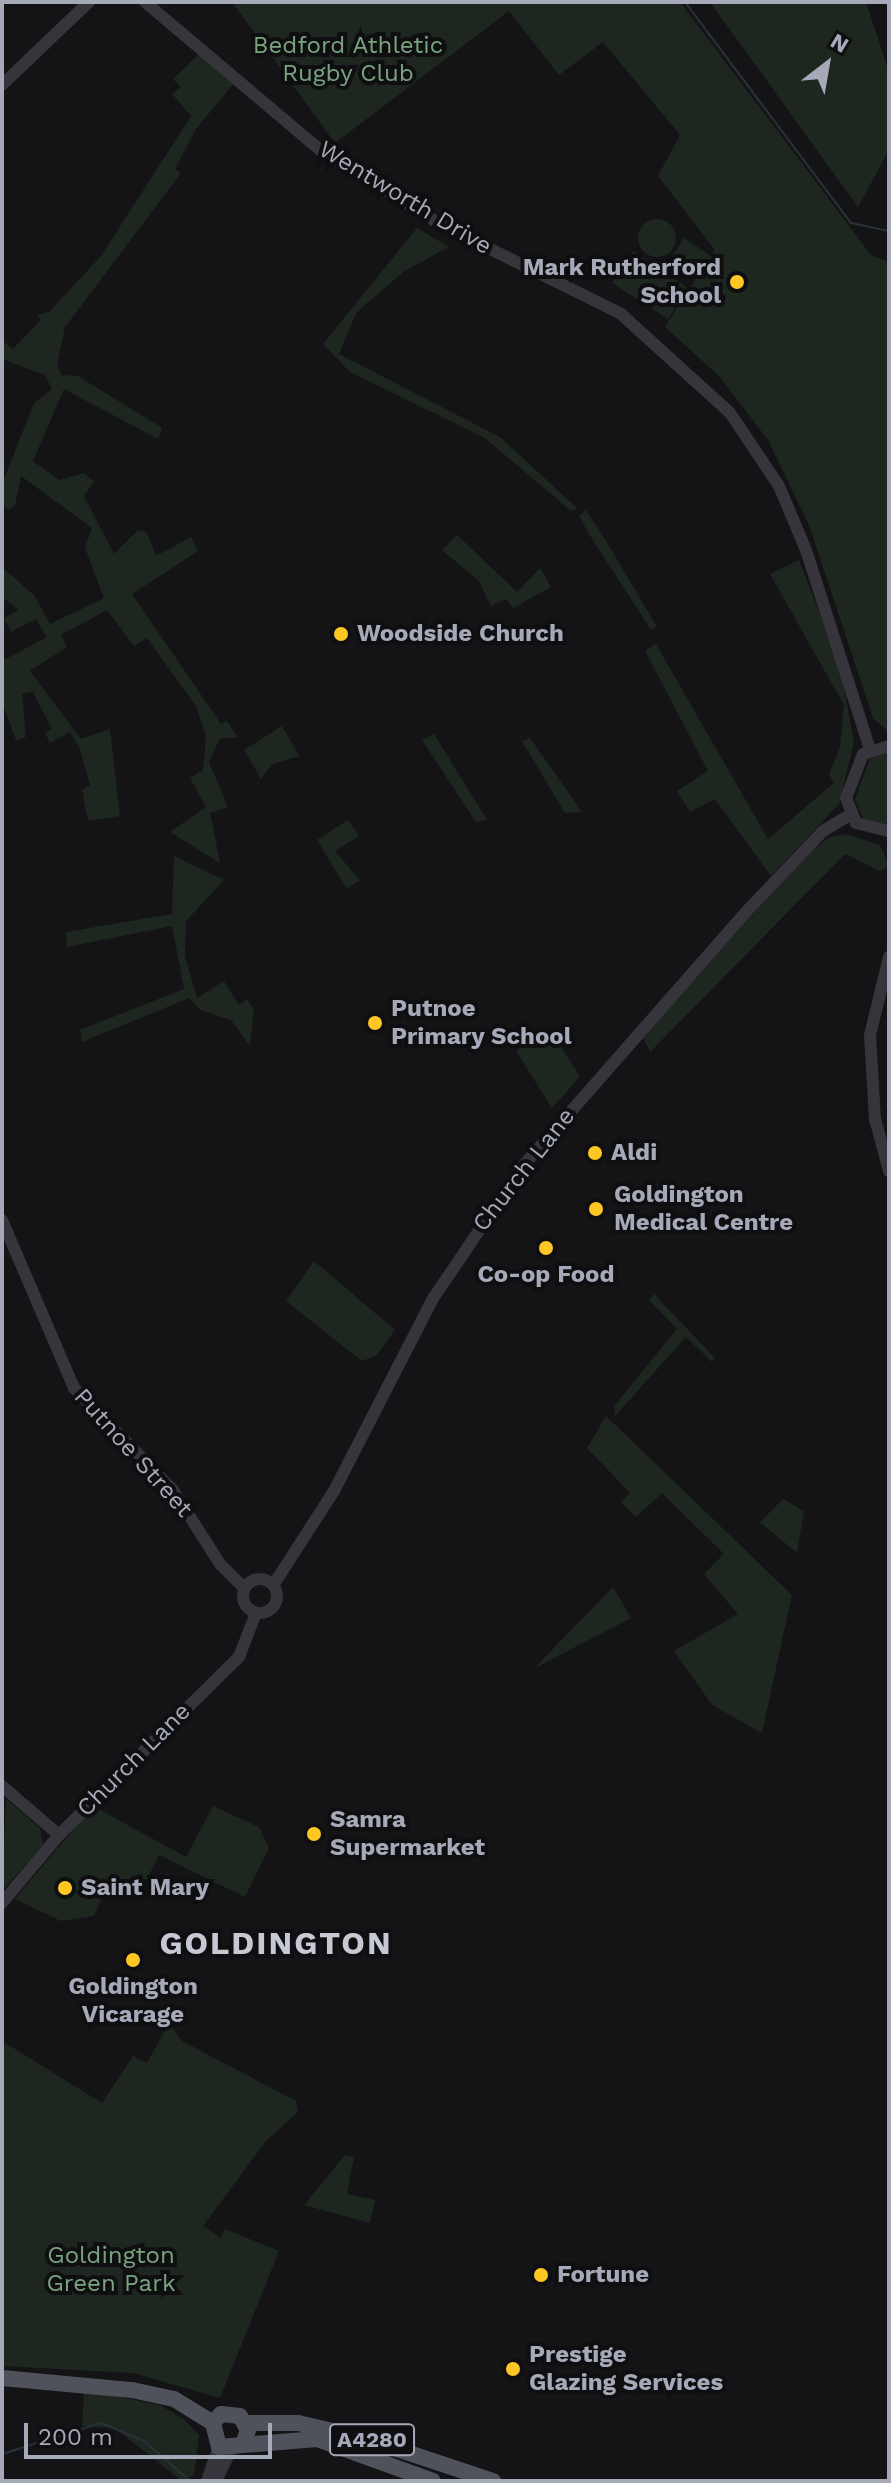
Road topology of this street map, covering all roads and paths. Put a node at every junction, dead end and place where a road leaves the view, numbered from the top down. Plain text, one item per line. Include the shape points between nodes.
1 (89, 2) edge
2 (145, 2) edge
3 (2, 85) edge
4 (889, 746) edge
5 (870, 749) junction
6 (850, 815) junction
7 (889, 831) edge
8 (889, 957) edge
9 (889, 1171) edge
10 (2, 1220) edge
11 (274, 1584) junction
12 (244, 1588) junction
13 (256, 1613) junction
14 (2, 1786) edge
15 (59, 1835) junction
16 (2, 1903) edge
17 (2, 2378) edge
18 (213, 2423) junction
19 (246, 2423) junction
20 (227, 2453) junction
21 (212, 2480) edge
22 (433, 2481) edge
23 (493, 2481) edge

1 - 3 street
2 - 5 street, Wentworth Drive via 320,150 438,223 621,314 730,413 779,486 806,550
4 - 5 street
5 - 6 street via 852,775
6 - 7 street via 867,829
6 - 11 street, Church Lane via 823,831 746,912 522,1167 432,1300 334,1491
8 - 9 street via 870,1035 875,1119
10 - 12 street, Putnoe Street via 74,1388 173,1490
11 - 12 street via 257,1578
11 - 13 street via 277,1601
12 - 13 street via 242,1598
13 - 15 street, Church Lane via 239,1657
14 - 15 street
15 - 16 street, Church Lane
17 - 18 main road via 132,2390 174,2399
18 - 19 main road via 228,2413
18 - 20 main road
19 - 20 main road
19 - 23 main road, A4280 via 286,2421 367,2439
20 - 21 street
20 - 22 main road, A4280 via 317,2439

